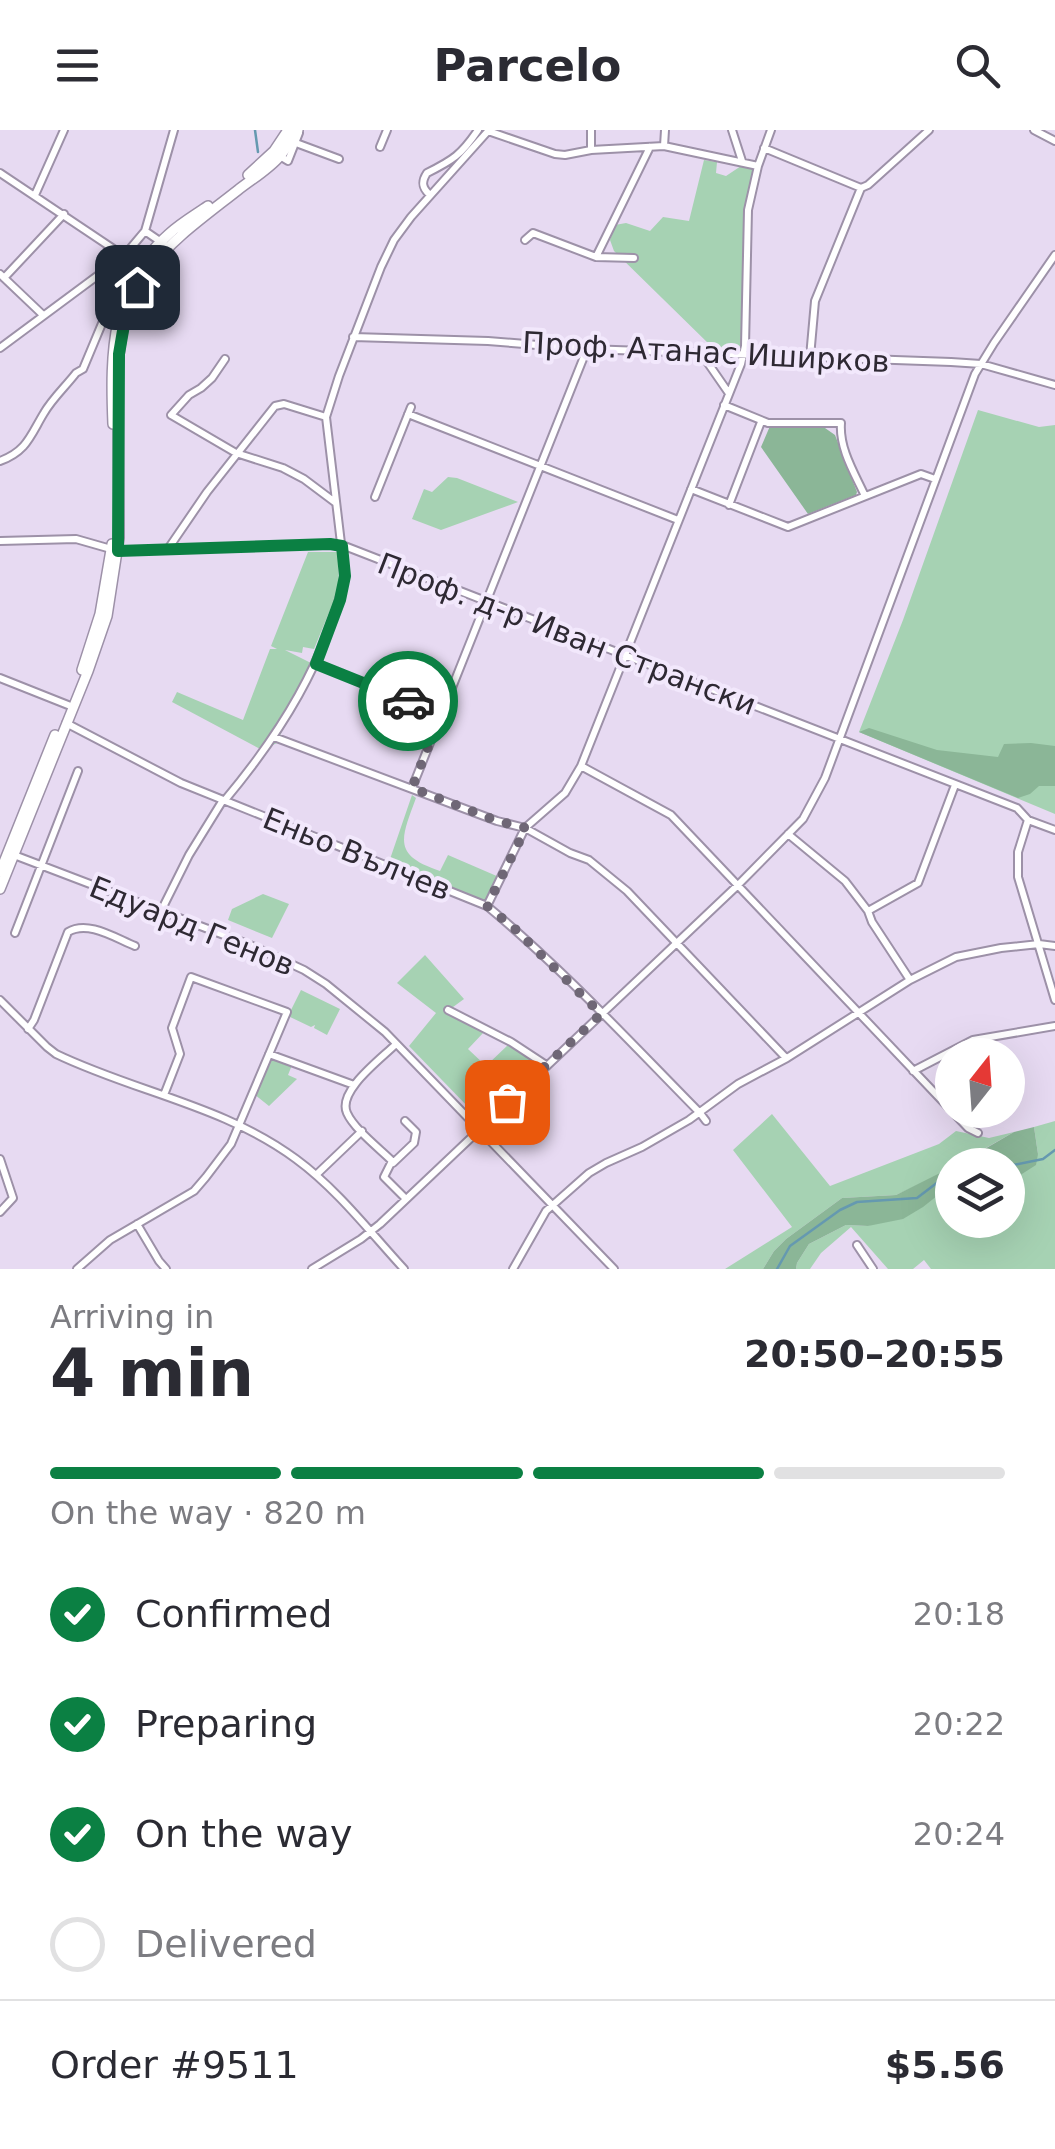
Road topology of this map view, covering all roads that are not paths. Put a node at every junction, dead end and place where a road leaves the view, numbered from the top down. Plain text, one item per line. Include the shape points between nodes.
1 (64, 130) edge
2 (174, 130) edge
3 (288, 130) edge
4 (299, 130) edge
5 (387, 130) edge
6 (478, 130) edge
7 (592, 130) edge
8 (664, 130) edge
9 (732, 130) edge
10 (771, 130) edge
11 (929, 130) edge
12 (1034, 130) edge
13 (488, 131) edge
14 (1055, 141) edge
15 (296, 143) junction
16 (664, 146) junction
17 (650, 147) junction
18 (380, 148) dead end
19 (764, 148) junction
20 (591, 150) junction
21 (276, 154) junction
22 (339, 159) dead end
23 (742, 161) junction
24 (758, 166) junction
25 (0, 172) edge
26 (861, 188) junction
27 (35, 195) junction
28 (430, 195) junction
29 (64, 214) junction
30 (144, 231) junction
31 (525, 240) dead end
32 (164, 244) junction
33 (1055, 255) edge
34 (124, 256) junction
35 (596, 257) junction
36 (634, 258) dead end
37 (2, 276) edge
38 (43, 315) junction
39 (353, 337) junction
40 (0, 348) edge
41 (587, 349) junction
42 (701, 352) junction
43 (744, 354) junction
44 (810, 357) junction
45 (225, 359) dead end
46 (980, 364) junction
47 (1055, 385) edge
48 (728, 394) junction
49 (724, 404) junction
50 (326, 417) junction
51 (761, 421) junction
52 (236, 453) junction
53 (0, 461) edge
54 (541, 466) junction
55 (934, 478) junction
56 (690, 489) junction
57 (865, 496) junction
58 (375, 497) dead end
59 (336, 503) junction
60 (729, 504) junction
61 (678, 520) junction
62 (0, 540) edge
63 (342, 546) junction
64 (115, 550) junction
65 (167, 550) junction
66 (487, 600) junction
67 (626, 655) junction
68 (316, 664) junction
69 (0, 678) edge
70 (71, 706) junction
71 (441, 714) junction
72 (66, 724) junction
73 (274, 737) junction
74 (840, 740) junction
75 (581, 766) junction
76 (78, 771) dead end
77 (954, 784) junction
78 (412, 788) junction
79 (224, 800) junction
80 (1028, 820) junction
81 (526, 828) junction
82 (1055, 830) edge
83 (788, 834) junction
84 (14, 855) junction
85 (41, 865) junction
86 (0, 872) edge
87 (739, 884) junction
88 (0, 889) edge
89 (487, 906) junction
90 (161, 911) junction
91 (868, 911) junction
92 (15, 933) dead end
93 (676, 944) junction
94 (1038, 944) junction
95 (135, 946) dead end
96 (1055, 946) edge
97 (910, 980) junction
98 (0, 1000) edge
99 (1055, 1000) edge
100 (448, 1010) dead end
101 (601, 1014) junction
102 (858, 1014) junction
103 (1055, 1026) edge
104 (28, 1029) junction
105 (396, 1044) junction
106 (269, 1054) junction
107 (787, 1058) junction
108 (546, 1065) junction
109 (913, 1071) junction
110 (354, 1085) junction
111 (164, 1095) junction
112 (700, 1113) junction
113 (406, 1121) dead end
114 (706, 1122) dead end
115 (238, 1124) junction
116 (478, 1129) junction
117 (362, 1130) junction
118 (978, 1133) dead end
119 (0, 1159) edge
120 (392, 1164) junction
121 (316, 1174) junction
122 (406, 1200) junction
123 (551, 1205) junction
124 (0, 1212) edge
125 (137, 1224) junction
126 (370, 1232) junction
127 (857, 1244) dead end
128 (77, 1269) edge
129 (166, 1269) edge
130 (312, 1269) edge
131 (404, 1269) edge
132 (513, 1269) edge
133 (614, 1269) edge
134 (873, 1269) edge

1 - 27 street
2 - 30 street
3 - 21 main road
4 - 15 street
4 - 21 main road
5 - 18 street
6 - 28 street via 448,164 427,173 422,184
7 - 20 street
8 - 16 street
9 - 23 street
10 - 19 street
11 - 26 street
12 - 14 street
13 - 20 street via 555,154
13 - 28 street
15 - 21 street via 288,161
15 - 22 street
16 - 17 street
16 - 23 street
17 - 20 street
17 - 35 street
19 - 24 street
19 - 26 street
21 - 32 main road
23 - 24 street
24 - 43 street via 748,210
25 - 27 street
26 - 44 street via 814,301
27 - 29 street
28 - 39 street via 394,240
29 - 34 street
29 - 37 street
30 - 32 street
30 - 34 street
31 - 35 street via 532,234
32 - 64 main road via 130,284 113,342
33 - 46 street
34 - 38 street
34 - 53 street via 83,369 22,448
35 - 36 street
37 - 38 street
38 - 40 street
39 - 41 street, Проф. Атанас Иширков
39 - 50 street
41 - 42 street, Проф. Атанас Иширков
41 - 54 street
42 - 43 street, Проф. Атанас Иширков
42 - 48 street
43 - 44 street, Проф. Атанас Иширков
43 - 48 street
44 - 46 street, Проф. Атанас Иширков
45 - 52 street via 171,415
46 - 47 street, Проф. Атанас Иширков
46 - 55 street
48 - 49 street
49 - 51 street
49 - 56 street
50 - 52 street via 280,404
50 - 59 street
51 - 57 street via 840,423
51 - 60 street
52 - 59 street via 283,468
52 - 65 street
54 - 58 street via 409,410
54 - 61 street
54 - 66 street
55 - 57 street via 921,474
55 - 74 street
56 - 60 street
56 - 61 street
57 - 60 street via 788,526
59 - 63 street
61 - 67 street
62 - 64 street, Проф. д-р Иван Странски via 76,539
63 - 65 street, Проф. д-р Иван Странски
63 - 66 street, Проф. д-р Иван Странски
63 - 68 street via 340,600
64 - 65 street, Проф. д-р Иван Странски
64 - 70 main road
66 - 67 street, Проф. д-р Иван Странски
66 - 71 street
67 - 74 street, Проф. д-р Иван Странски
67 - 75 street
68 - 71 street
68 - 73 street
69 - 70 street
70 - 72 main road
70 - 86 main road
71 - 78 street
72 - 79 street, Еньо Вълчев
72 - 84 main road
73 - 78 street
73 - 79 street
74 - 77 street, Проф. д-р Иван Странски
74 - 83 street via 814,801
75 - 81 street via 565,793
75 - 87 street via 672,815
76 - 85 street
77 - 80 street, Проф. д-р Иван Странски via 1017,808
77 - 91 street via 918,882
78 - 81 street
79 - 89 street, Еньо Вълчев
79 - 90 street
80 - 82 street, Проф. д-р Иван Странски
80 - 94 street via 1017,869
81 - 89 street
81 - 93 street via 589,860
83 - 87 street
83 - 91 street via 845,881
84 - 85 street, Едуард Генов
84 - 88 main road
85 - 90 street, Едуард Генов
85 - 92 street
87 - 93 street
87 - 102 street
89 - 101 street, Еньо Вълчев
90 - 105 street, Едуард Генов via 304,970
91 - 97 street
93 - 101 street
93 - 107 street
94 - 96 street
94 - 97 street via 956,957
94 - 99 street
95 - 104 street via 81,926 68,932
97 - 102 street
98 - 104 street
100 - 108 street
101 - 108 street
101 - 112 street, Еньо Вълчев
102 - 107 street
102 - 109 street
103 - 109 street via 961,1045
104 - 111 street via 58,1055
105 - 110 street
105 - 116 street, Едуард Генов
106 - 110 street
106 - 111 street via 286,1012 191,977 172,1028 180,1054
106 - 115 street
107 - 112 street
108 - 116 street
109 - 118 street
110 - 117 street via 346,1105
111 - 115 street
112 - 114 street, Еньо Вълчев
112 - 123 street via 589,1173
113 - 120 street via 416,1132 414,1143
115 - 121 street
115 - 125 street via 199,1186
116 - 122 street
116 - 123 street, Едуард Генов
117 - 120 street
117 - 121 street
119 - 124 street via 13,1198
120 - 122 street via 384,1177
121 - 126 street
122 - 126 street
123 - 132 street
123 - 133 street, Едуард Генов
125 - 128 street
125 - 129 street
126 - 130 street
126 - 131 street
127 - 134 street

